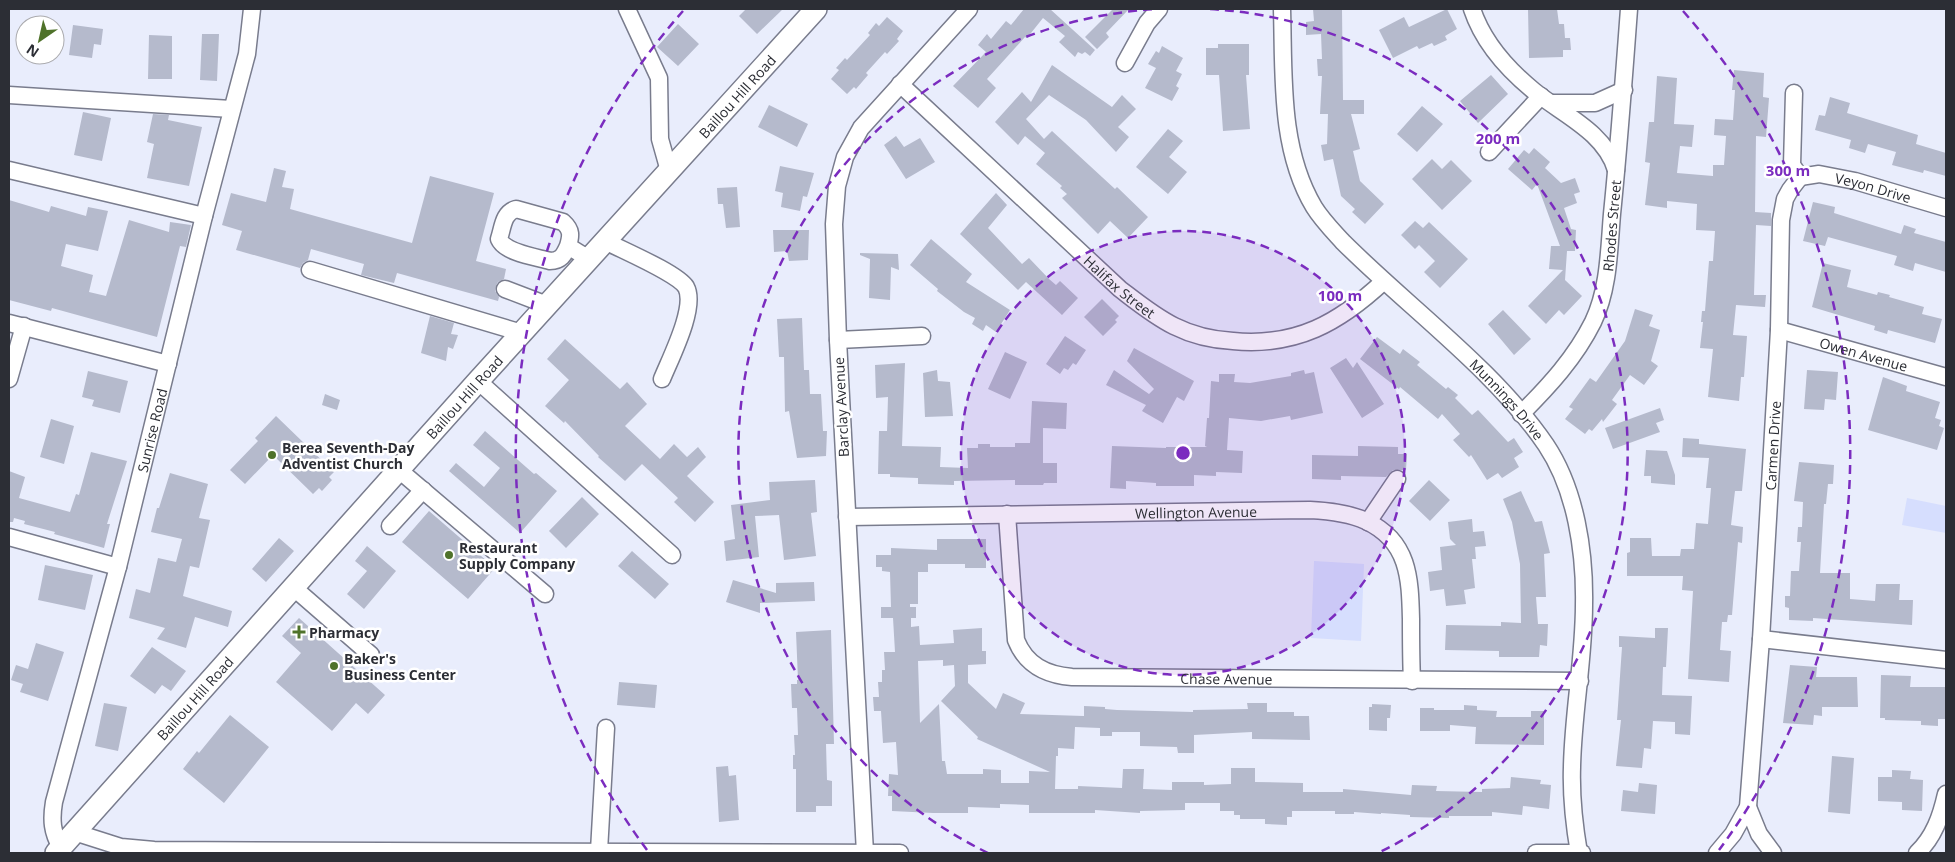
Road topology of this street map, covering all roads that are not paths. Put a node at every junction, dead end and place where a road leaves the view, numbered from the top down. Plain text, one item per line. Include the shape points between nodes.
1 (252, 9) edge
2 (627, 9) edge
3 (816, 9) edge
4 (969, 9) edge
5 (1158, 9) edge
6 (1282, 9) edge
7 (1472, 9) edge
8 (1628, 9) edge
9 (1125, 63) dead end
10 (900, 84) junction
11 (1624, 90) junction
12 (1794, 93) dead end
13 (9, 95) edge
14 (1547, 100) junction
15 (232, 109) junction
16 (1489, 152) dead end
17 (9, 170) edge
18 (669, 171) junction
19 (1616, 172) junction
20 (1800, 177) junction
21 (1946, 208) edge
22 (204, 216) junction
23 (605, 241) junction
24 (568, 246) dead end
25 (589, 259) junction
26 (310, 270) dead end
27 (1384, 281) junction
28 (505, 289) dead end
29 (547, 305) junction
30 (16, 324) edge
31 (1779, 330) junction
32 (522, 333) junction
33 (922, 336) dead end
34 (838, 340) junction
35 (168, 364) junction
36 (1946, 377) edge
37 (9, 379) edge
38 (662, 379) dead end
39 (478, 381) junction
40 (1521, 414) junction
41 (399, 470) junction
42 (1397, 479) dead end
43 (423, 490) junction
44 (1007, 514) junction
45 (847, 517) junction
46 (1368, 522) junction
47 (390, 526) dead end
48 (9, 537) edge
49 (672, 555) dead end
50 (118, 568) junction
51 (294, 588) junction
52 (545, 594) dead end
53 (1760, 639) junction
54 (371, 655) dead end
55 (1946, 660) edge
56 (1412, 681) junction
57 (1580, 682) junction
58 (606, 728) dead end
59 (1946, 794) edge
60 (1748, 807) junction
61 (1944, 821) edge
62 (74, 832) junction
63 (58, 851) edge
64 (320, 852) edge
65 (599, 852) junction
66 (865, 853) edge
67 (900, 853) edge
68 (1536, 853) edge
69 (1580, 853) edge
70 (1717, 853) edge
71 (1773, 853) edge
72 (1917, 853) edge

1 - 15 street, Sunrise Road via 247,54
2 - 18 street via 659,78 660,139
3 - 18 main road, Baillou Hill Road
4 - 10 street, Barclay Avenue
5 - 9 street
6 - 27 street, Munnings Drive via 1288,129 1297,171 1314,208 1328,226
7 - 14 street via 1483,35 1503,61
8 - 11 street, Rhodes Street
10 - 27 street, Halifax Street via 1120,289 1174,327 1217,340 1285,340 1318,328 1360,304
10 - 34 street, Barclay Avenue via 861,128 840,171 834,224
11 - 14 street via 1595,103
11 - 19 street, Rhodes Street
12 - 20 street via 1792,165
13 - 15 street
14 - 16 street
14 - 19 street via 1600,143 1613,161
15 - 22 street, Sunrise Road
17 - 22 street
18 - 23 main road, Baillou Hill Road
19 - 40 street, Rhodes Street via 1605,285 1594,320 1562,371
20 - 21 street, Veyon Drive via 1819,174 1855,181
20 - 31 street, Carmen Drive via 1785,199 1781,220
22 - 35 street, Sunrise Road
23 - 25 main road, Baillou Hill Road
23 - 38 street via 673,276 686,287 689,300 686,318
24 - 25 street
25 - 29 main road, Baillou Hill Road
26 - 32 street
27 - 40 street, Munnings Drive via 1477,367
28 - 29 street
29 - 32 main road, Baillou Hill Road
30 - 35 street
30 - 37 street
31 - 36 street, Owen Avenue
31 - 53 street, Carmen Drive
32 - 39 main road, Baillou Hill Road
33 - 34 street
34 - 45 street, Barclay Avenue
35 - 50 street, Sunrise Road
39 - 41 main road, Baillou Hill Road
39 - 49 street
40 - 57 street, Munnings Drive via 1546,446 1560,474 1577,529 1582,555 1584,605
41 - 43 street
41 - 51 main road, Baillou Hill Road
42 - 46 street
43 - 47 street
43 - 52 street
44 - 45 street, Wellington Avenue
44 - 46 street, Wellington Avenue via 1310,510 1342,513
44 - 56 street, Chase Avenue via 1016,640 1025,657 1044,671 1072,677
45 - 66 street, Barclay Avenue
46 - 56 street, Wellington Avenue via 1394,542 1406,563 1410,590
48 - 50 street
50 - 63 street, Sunrise Road via 54,802 51,818
51 - 54 street
51 - 62 main road, Baillou Hill Road
53 - 55 street
53 - 60 street, Carmen Drive
56 - 57 street, Chase Avenue
57 - 69 street, Munnings Drive via 1572,766 1573,818
58 - 65 street
59 - 61 street
60 - 70 street, Carmen Drive via 1733,834
60 - 71 street, Carmen Drive via 1759,834
61 - 72 street
62 - 63 main road, Baillou Hill Road
62 - 64 street via 107,844 136,849
64 - 65 street
65 - 66 street
66 - 67 street
68 - 69 street

